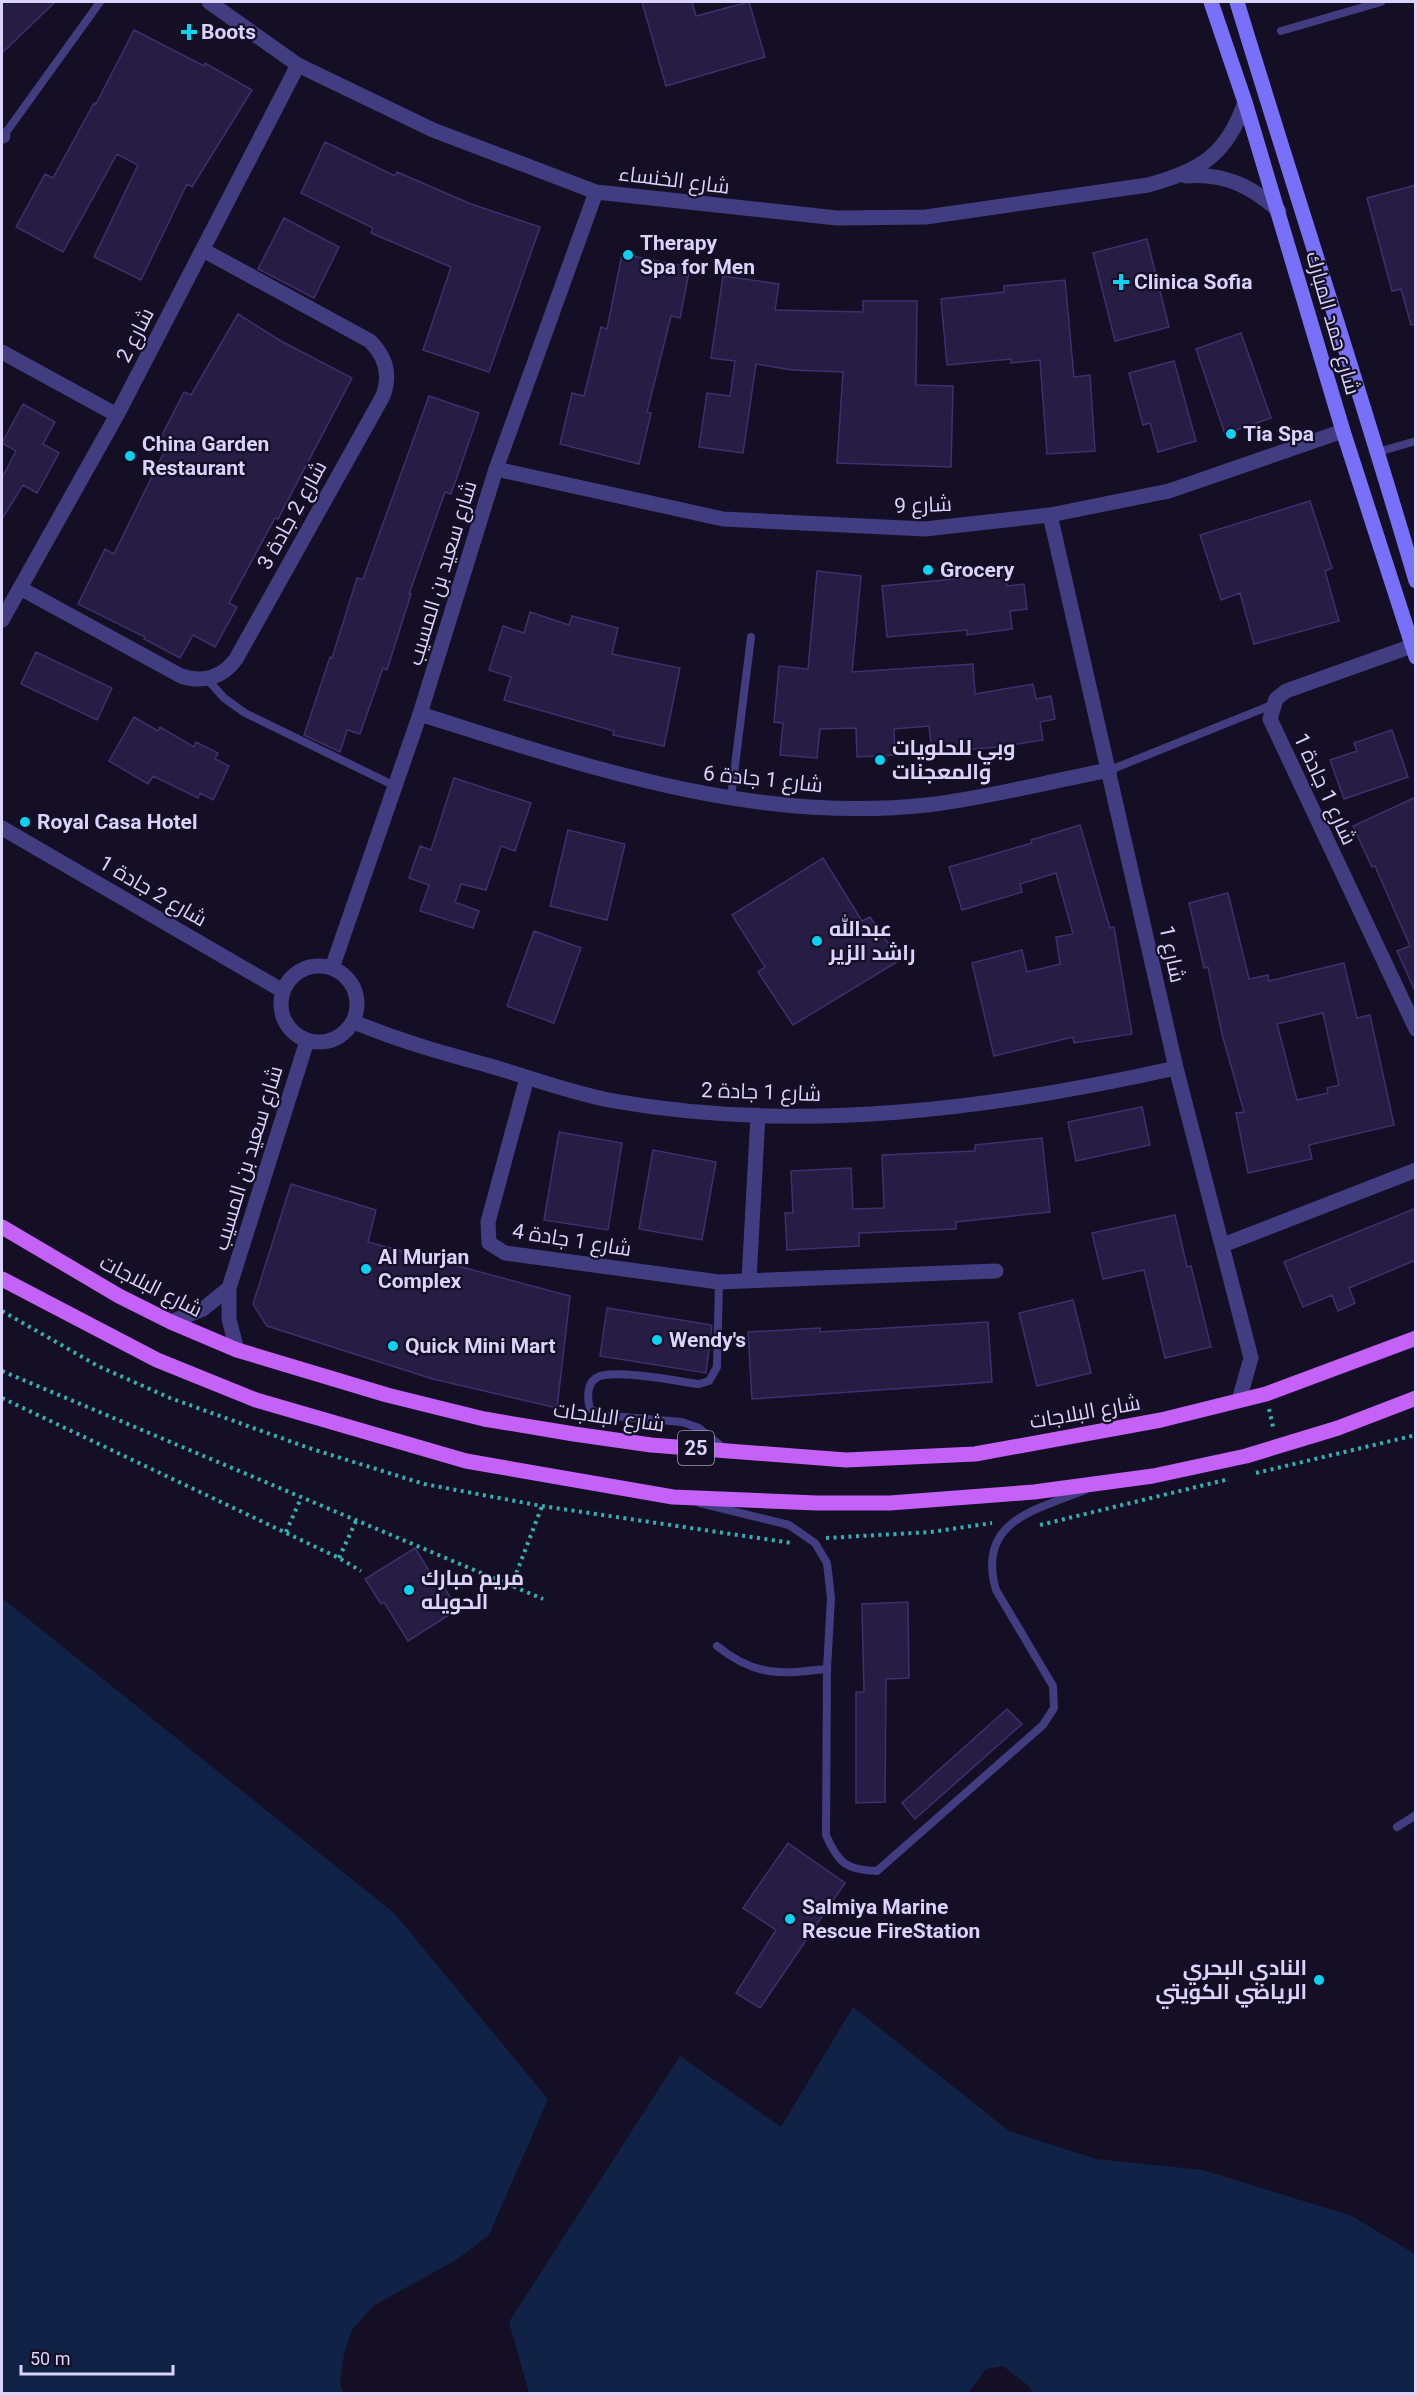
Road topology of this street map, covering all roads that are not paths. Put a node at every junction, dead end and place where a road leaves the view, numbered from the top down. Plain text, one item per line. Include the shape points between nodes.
1 (100, 2) edge
2 (209, 2) edge
3 (1211, 2) edge
4 (1237, 2) edge
5 (1381, 2) edge
6 (1281, 31) dead end
7 (298, 65) junction
8 (1245, 102) junction
9 (2, 137) edge
10 (1177, 177) junction
11 (596, 192) junction
12 (1279, 211) junction
13 (202, 250) junction
14 (2, 352) edge
15 (117, 415) junction
16 (1343, 431) junction
17 (1416, 441) edge
18 (1378, 452) junction
19 (496, 470) junction
20 (1050, 515) junction
21 (1416, 581) edge
22 (20, 588) junction
23 (2, 620) edge
24 (752, 637) dead end
25 (1414, 651) edge
26 (207, 679) junction
27 (1272, 705) junction
28 (420, 714) junction
29 (1110, 770) junction
30 (395, 786) junction
31 (731, 798) junction
32 (2, 828) edge
33 (332, 968) junction
34 (283, 991) junction
35 (354, 1022) junction
36 (1416, 1029) edge
37 (307, 1041) junction
38 (1176, 1068) junction
39 (527, 1078) junction
40 (758, 1116) junction
41 (1416, 1170) edge
42 (2, 1227) edge
43 (1223, 1245) junction
44 (996, 1271) dead end
45 (2, 1279) edge
46 (749, 1280) junction
47 (719, 1282) junction
48 (229, 1287) junction
49 (171, 1322) junction
50 (1416, 1338) edge
51 (237, 1350) junction
52 (1416, 1398) edge
53 (1239, 1400) junction
54 (728, 1451) junction
55 (1106, 1482) junction
56 (673, 1497) junction
57 (717, 1646) dead end
58 (827, 1669) junction
59 (1416, 1815) edge
60 (1397, 1827) dead end

1 - 9 lane
2 - 7 street, شارع الخنساء
3 - 8 main road, شارع حمد المبارك
4 - 18 main road, شارع حمد المبارك
5 - 6 lane
7 - 11 street, شارع الخنساء via 433,130
7 - 13 street, شارع 2
8 - 10 street, شارع الخنساء via 1237,127 1221,149 1201,166
8 - 12 main road, شارع حمد المبارك
10 - 11 street, شارع الخنساء via 1148,185 926,217 837,218
10 - 12 street, شارع الخنساء via 1205,175 1233,180 1258,193
11 - 19 street, شارع سعيد بن المسيب
12 - 16 main road, شارع حمد المبارك
13 - 15 street, شارع 2
13 - 26 street, شارع 2 جادة 3 via 370,341 383,358 387,378 383,396 236,659 224,672
14 - 15 street
15 - 22 street, شارع 2
16 - 20 street, شارع 9 via 1169,491
16 - 25 main road, شارع حمد المبارك
17 - 18 lane
18 - 21 main road, شارع حمد المبارك
19 - 20 street, شارع 9 via 723,519 925,529
19 - 28 street, شارع سعيد بن المسيب
20 - 29 street, شارع 1
22 - 23 street, شارع 2
22 - 26 street via 181,676
24 - 31 lane
25 - 27 street via 1286,691
26 - 30 lane via 245,713
27 - 29 lane
27 - 36 street, شارع 1 جادة 1 via 1272,726
28 - 30 street, شارع سعيد بن المسيب
28 - 31 street, شارع 1 جادة 6 via 630,779
29 - 31 street, شارع 1 جادة 6 via 928,805 841,807
29 - 38 street, شارع 1
30 - 33 street, شارع سعيد بن المسيب
32 - 34 street, شارع 2 جادة 1
33 - 34 street via 312,966 303,970 294,975
33 - 35 street via 342,973 355,990 358,1000
34 - 37 street via 285,1021
35 - 37 street via 339,1038 318,1043
35 - 39 street, شارع 1 جادة 2 via 427,1050
37 - 48 street, شارع سعيد بن المسيب
38 - 40 street, شارع 1 جادة 2 via 1094,1086 948,1108 843,1116
38 - 43 street, شارع 1
39 - 40 street, شارع 1 جادة 2 via 611,1100
39 - 47 street, شارع 1 جادة 4 via 488,1222 489,1243 505,1253
40 - 46 street
41 - 43 street
42 - 49 main road, شارع البلاجات / 25
43 - 53 street, شارع 1 via 1251,1358
44 - 46 street, شارع 1 جادة 4
45 - 56 main road via 157,1360 256,1400 466,1461
46 - 47 street, شارع 1 جادة 4
47 - 54 lane via 717,1367 709,1381 699,1384 615,1375 598,1377 586,1397 590,1409 602,1415 682,1422 699,1428
48 - 49 street via 203,1309
48 - 51 street, شارع سعيد بن المسيب via 229,1319
49 - 51 main road, شارع البلاجات / 25
50 - 53 main road, شارع البلاجات / 25 via 1366,1359
51 - 54 main road, شارع البلاجات / 25 via 314,1375 484,1419 651,1445
52 - 55 main road via 1338,1428 1246,1456
53 - 54 main road, شارع البلاجات / 25 via 1161,1420 975,1454 846,1461
55 - 56 main road via 890,1503
55 - 58 lane via 1016,1517 999,1535 993,1553 991,1572 996,1590 1053,1686 1053,1708 1043,1725 877,1870 854,1870 835,1856 826,1835
56 - 58 lane via 789,1525 815,1543 827,1563 830,1586
57 - 58 lane via 740,1662 766,1672
59 - 60 lane

